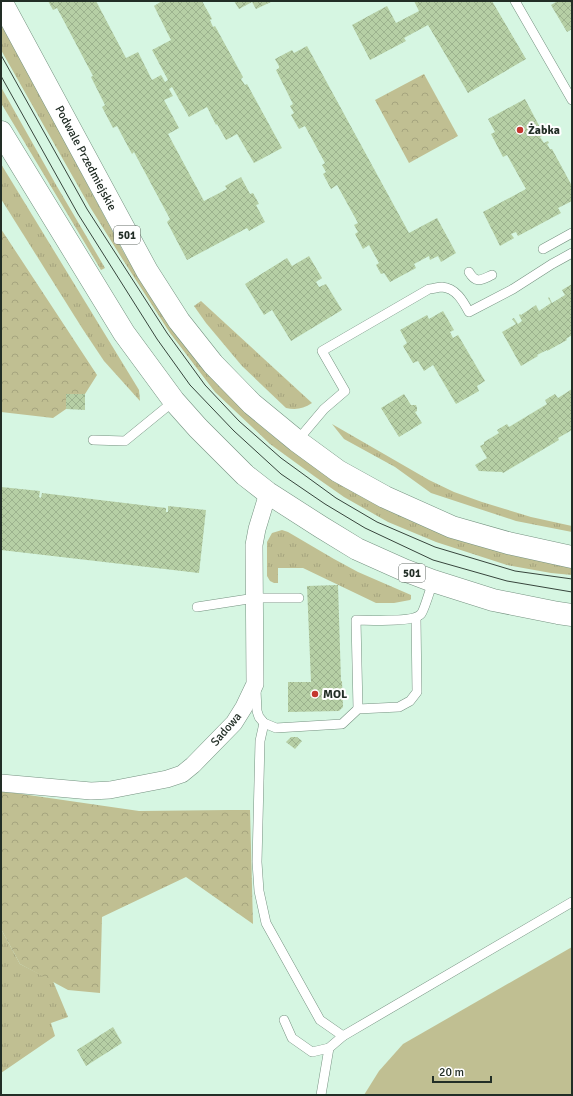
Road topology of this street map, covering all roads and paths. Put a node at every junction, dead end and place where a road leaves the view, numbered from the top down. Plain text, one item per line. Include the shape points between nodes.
1 (1, 1) edge
2 (515, 1) edge
3 (572, 100) edge
4 (1, 132) edge
5 (572, 233) edge
6 (543, 249) dead end
7 (572, 253) edge
8 (469, 272) dead end
9 (492, 275) dead end
10 (174, 402) junction
11 (93, 440) dead end
12 (297, 441) junction
13 (268, 493) junction
14 (572, 557) edge
15 (433, 582) junction
16 (254, 598) junction
17 (299, 598) dead end
18 (197, 607) dead end
19 (572, 615) edge
20 (416, 618) junction
21 (255, 684) junction
22 (358, 708) junction
23 (264, 723) junction
24 (1, 783) edge
25 (572, 902) edge
26 (284, 1020) dead end
27 (343, 1036) junction
28 (329, 1048) junction
29 (321, 1095) edge

1 - 12 main road, Podwale Przedmiejskie / 501 via 147,271 179,321 213,364 246,398
2 - 3 lane
4 - 10 main road, 501 via 124,333
5 - 6 lane
7 - 12 lane via 469,312 460,297 452,290 441,287 429,289 322,351 345,391 324,409
8 - 9 lane via 478,280
10 - 11 lane via 125,441
10 - 13 main road, 501 via 245,475
12 - 14 main road, Podwale Przedmiejskie / 501 via 338,471 385,497 452,527
13 - 15 main road, 501 via 357,549
13 - 16 street, Sadowa via 254,545
15 - 19 main road, 501 via 493,600
15 - 20 lane via 422,614
16 - 17 lane
16 - 18 lane
16 - 21 street, Sadowa
20 - 22 lane via 417,692 410,701 399,707
20 - 22 lane via 356,620
21 - 23 lane via 257,711
21 - 24 street, Sadowa via 234,723 182,774 110,790 91,791
22 - 23 lane via 342,724 276,728
23 - 27 lane via 260,741 257,862 259,891 266,923 320,1020
25 - 27 lane
26 - 28 lane via 292,1038 312,1052
27 - 28 lane
28 - 29 lane

